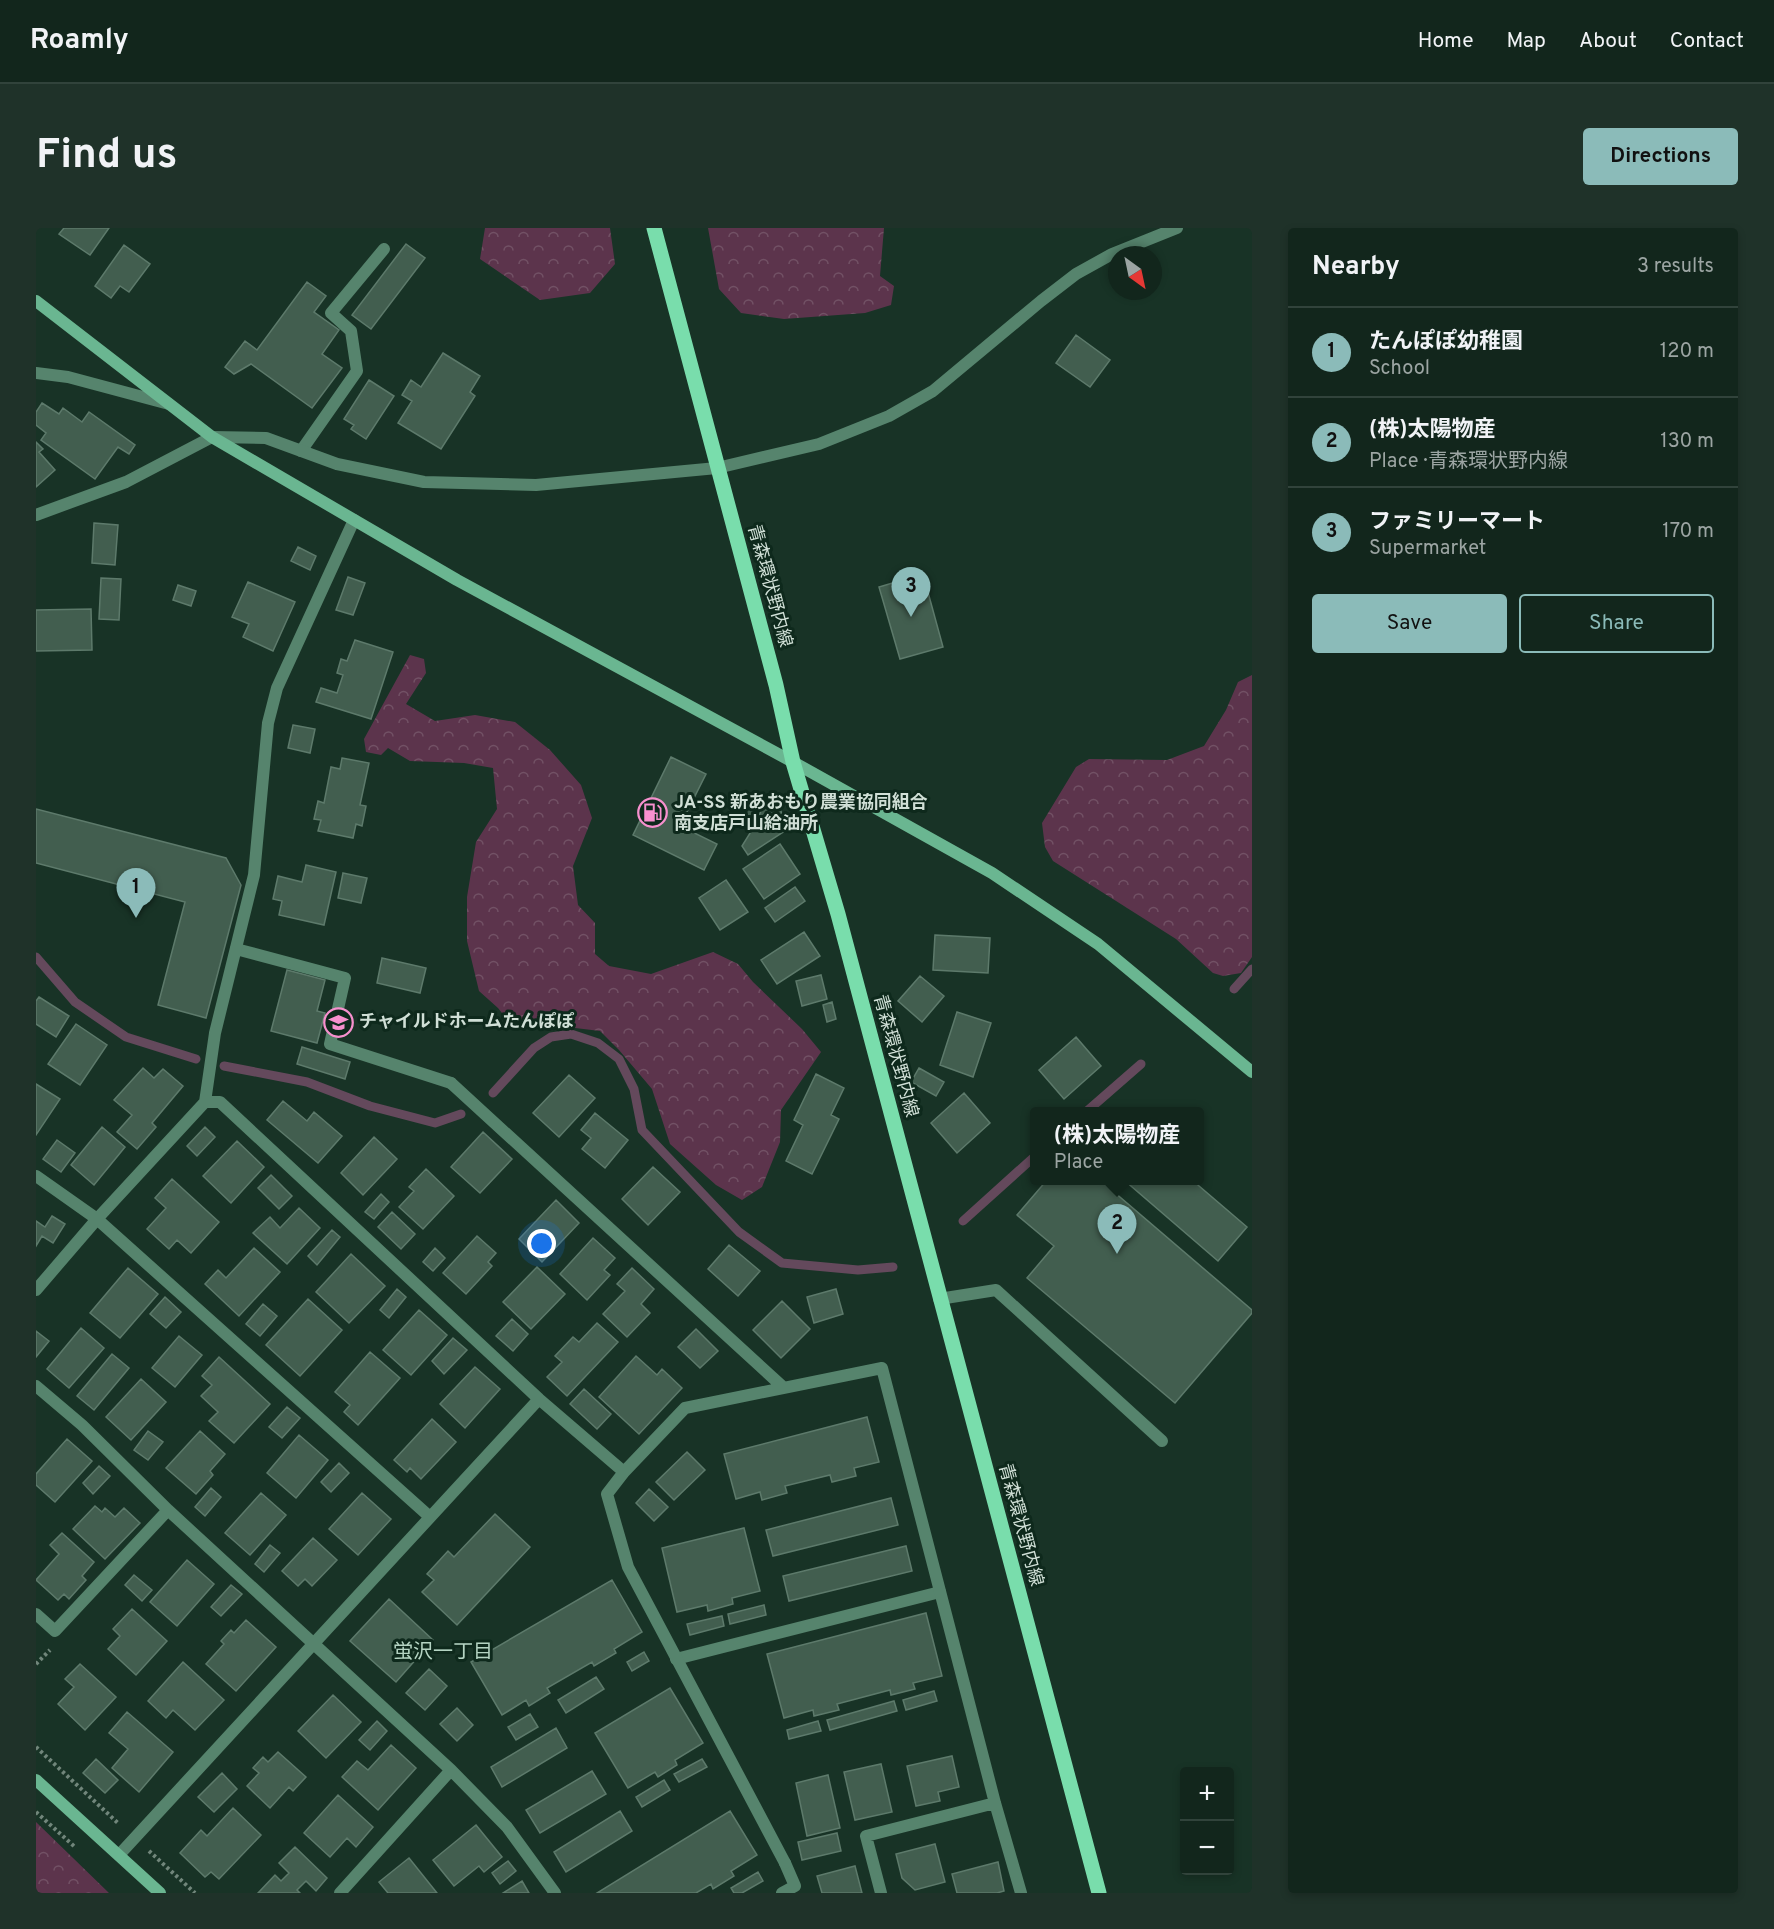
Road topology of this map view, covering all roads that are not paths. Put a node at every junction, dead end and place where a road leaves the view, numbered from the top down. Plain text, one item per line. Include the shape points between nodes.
1 (654, 228) edge
2 (1177, 228) edge
3 (384, 249) dead end
4 (36, 301) edge
5 (36, 373) edge
6 (170, 404) junction
7 (212, 437) junction
8 (301, 451) junction
9 (717, 468) junction
10 (36, 515) edge
11 (354, 520) junction
12 (793, 762) junction
13 (236, 949) junction
14 (1252, 1072) edge
15 (206, 1102) junction
16 (36, 1176) edge
17 (97, 1219) junction
18 (36, 1290) edge
19 (939, 1299) junction
20 (36, 1386) edge
21 (784, 1388) junction
22 (539, 1399) junction
23 (1162, 1441) dead end
24 (624, 1472) junction
25 (168, 1510) junction
26 (430, 1517) junction
27 (940, 1592) junction
28 (36, 1614) edge
29 (314, 1643) junction
30 (676, 1659) junction
31 (451, 1770) junction
32 (36, 1780) edge
33 (995, 1803) junction
34 (119, 1855) junction
35 (160, 1893) edge
36 (340, 1893) edge
37 (555, 1893) edge
38 (782, 1893) edge
39 (881, 1893) edge
40 (1020, 1893) edge
41 (1099, 1893) edge

1 - 9 main road, 青森環状野内線
2 - 9 street via 1112,254 1076,274 933,391 889,416 819,444
3 - 8 street via 331,313 351,331 357,371
4 - 6 street
5 - 6 street via 68,377
6 - 7 street
7 - 8 street via 266,438
7 - 10 street via 126,482
7 - 11 street
8 - 9 street via 337,464 424,482 536,485
9 - 12 main road, 青森環状野内線
11 - 12 street
11 - 13 street via 277,688 268,723 254,875
12 - 14 street via 992,873 1098,944
12 - 19 main road, 青森環状野内線 via 838,914
13 - 15 street via 215,1033
13 - 21 street via 345,978 330,1044 451,1083
15 - 17 street
15 - 22 street via 220,1102
16 - 17 street
17 - 18 street
17 - 26 street
19 - 23 street via 996,1290
19 - 41 main road, 青森環状野内線
20 - 25 street via 82,1425
21 - 24 street via 685,1408
21 - 27 street via 882,1368
22 - 24 street
22 - 26 street
24 - 30 street via 607,1494 615,1526 628,1567
25 - 28 street via 55,1631
25 - 29 street
26 - 29 street
27 - 30 street
27 - 33 street
29 - 31 street
29 - 34 street
30 - 38 street via 785,1863 795,1886
31 - 36 street
31 - 37 street via 507,1827
32 - 34 street
33 - 39 street via 866,1836
33 - 40 street
34 - 35 street

